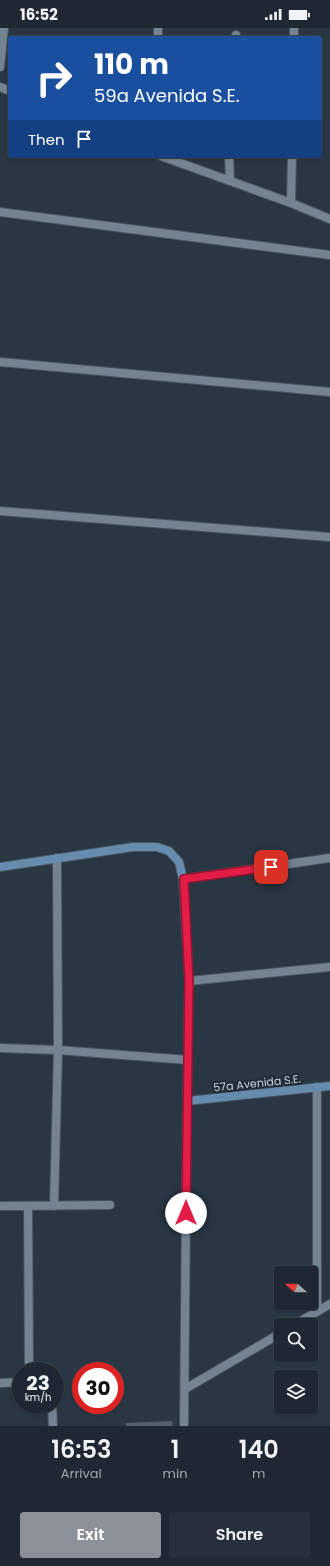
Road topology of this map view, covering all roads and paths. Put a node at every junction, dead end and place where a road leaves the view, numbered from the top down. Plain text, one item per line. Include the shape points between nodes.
1 (4, 28) edge
2 (0, 67) edge
3 (167, 158) edge
4 (229, 158) edge
5 (292, 158) edge
6 (230, 181) junction
7 (291, 203) junction
8 (0, 212) edge
9 (330, 219) edge
10 (330, 255) edge
11 (0, 362) edge
12 (330, 392) edge
13 (0, 511) edge
14 (330, 537) edge
15 (58, 858) junction
16 (330, 858) edge
17 (0, 867) edge
18 (184, 879) junction
19 (330, 967) edge
20 (189, 981) junction
21 (0, 1048) edge
22 (58, 1050) junction
23 (188, 1060) junction
24 (330, 1086) edge
25 (316, 1087) junction
26 (187, 1101) junction
27 (110, 1205) dead end
28 (0, 1206) edge
29 (28, 1206) junction
30 (54, 1206) junction
31 (330, 1304) edge
32 (317, 1312) junction
33 (306, 1318) edge
34 (274, 1337) edge
35 (28, 1362) edge
36 (12, 1382) edge
37 (0, 1383) edge
38 (185, 1389) junction
39 (52, 1414) edge
40 (53, 1426) edge
41 (184, 1426) edge

1 - 2 street
3 - 6 street
4 - 6 street
5 - 7 street
6 - 7 street
7 - 9 street
8 - 10 street
11 - 12 street
13 - 14 street
15 - 17 street
15 - 18 street via 133,847 157,847 169,851 178,862
15 - 22 street
16 - 18 street
18 - 20 street
19 - 20 street
20 - 23 street
21 - 22 street
22 - 23 street
22 - 30 street
23 - 26 street
24 - 25 street, 57a Avenida S.E.
25 - 26 street, 57a Avenida S.E.
25 - 32 street
26 - 38 street
27 - 30 street
28 - 29 street
29 - 30 street
29 - 35 street
31 - 32 street
32 - 33 street
34 - 38 street
36 - 37 street
38 - 41 street
39 - 40 street

